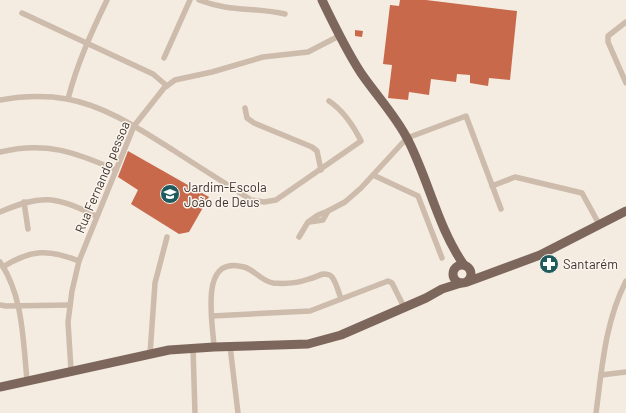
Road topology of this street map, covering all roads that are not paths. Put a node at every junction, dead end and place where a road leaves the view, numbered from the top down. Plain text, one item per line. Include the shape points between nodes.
1 (107, 0) edge
2 (190, 0) edge
3 (199, 0) edge
4 (322, 0) edge
5 (22, 13) dead end
6 (285, 14) dead end
7 (626, 22) edge
8 (339, 36) junction
9 (86, 43) junction
10 (164, 58) dead end
11 (626, 83) edge
12 (167, 86) junction
13 (68, 99) junction
14 (0, 100) edge
15 (329, 101) dead end
16 (245, 108) dead end
17 (134, 126) junction
18 (407, 138) junction
19 (0, 152) edge
20 (116, 170) junction
21 (321, 170) junction
22 (373, 175) junction
23 (492, 186) junction
24 (24, 202) junction
25 (501, 209) dead end
26 (626, 211) edge
27 (0, 212) edge
28 (96, 216) junction
29 (599, 224) junction
30 (28, 229) dead end
31 (167, 237) dead end
32 (299, 237) dead end
33 (455, 252) junction
34 (442, 258) dead end
35 (79, 261) junction
36 (2, 264) edge
37 (467, 268) junction
38 (454, 273) junction
39 (487, 275) junction
40 (626, 281) edge
41 (464, 283) junction
42 (442, 288) junction
43 (623, 292) edge
44 (341, 299) junction
45 (0, 305) edge
46 (70, 305) junction
47 (18, 306) junction
48 (404, 307) junction
49 (212, 316) junction
50 (230, 346) junction
51 (214, 347) junction
52 (193, 348) junction
53 (150, 354) junction
54 (71, 370) junction
55 (626, 372) edge
56 (601, 375) junction
57 (27, 380) junction
58 (0, 387) edge
59 (195, 413) edge
60 (238, 413) edge
61 (596, 413) edge

1 - 9 street
2 - 10 street
3 - 6 street via 217,7 267,10
4 - 8 main road
5 - 9 street
7 - 11 street via 608,36 608,42
8 - 12 street, Rua Fernando pessoa via 308,52 263,57 175,80
8 - 18 main road
9 - 12 street via 153,74
9 - 13 street
12 - 17 street, Rua Fernando pessoa
13 - 14 street via 36,96
13 - 17 street
15 - 21 street via 339,108 361,141
16 - 21 street via 247,118 254,123 312,147 317,152
17 - 20 street, Rua Fernando pessoa
17 - 21 street via 251,200 276,200
18 - 22 street
18 - 23 street via 466,116
18 - 33 main road
19 - 20 street via 35,147 62,149
20 - 28 street, Rua Fernando pessoa
22 - 32 street via 345,202 308,222
22 - 34 street via 418,196
23 - 25 street
23 - 29 street via 515,178 582,193
24 - 27 street
24 - 28 street via 56,200
24 - 30 street
26 - 29 main road
28 - 35 street, Rua Fernando pessoa
29 - 39 main road via 540,255
31 - 53 street via 155,283
33 - 37 main road
33 - 38 main road
35 - 36 street via 49,252 18,257
35 - 46 street, Rua Fernando pessoa
36 - 47 street via 15,292
37 - 38 main road via 458,266
37 - 39 main road
37 - 41 main road via 470,278
38 - 41 main road via 456,281
38 - 42 main road
39 - 41 main road
40 - 43 street
41 - 42 main road
42 - 48 main road
43 - 56 street via 607,333
44 - 48 street via 388,281 392,283
44 - 49 street via 310,311
44 - 49 street via 332,277 328,274 298,282 271,282 245,267 230,266 221,270 212,284
45 - 47 street
46 - 47 street
46 - 54 street, Rua Fernando pessoa
47 - 57 street
48 - 50 main road via 341,335 308,344
49 - 51 street
50 - 51 main road
50 - 60 street
51 - 52 main road
52 - 53 main road
52 - 59 street
53 - 54 main road
54 - 57 main road
55 - 56 street
56 - 61 street
57 - 58 main road

